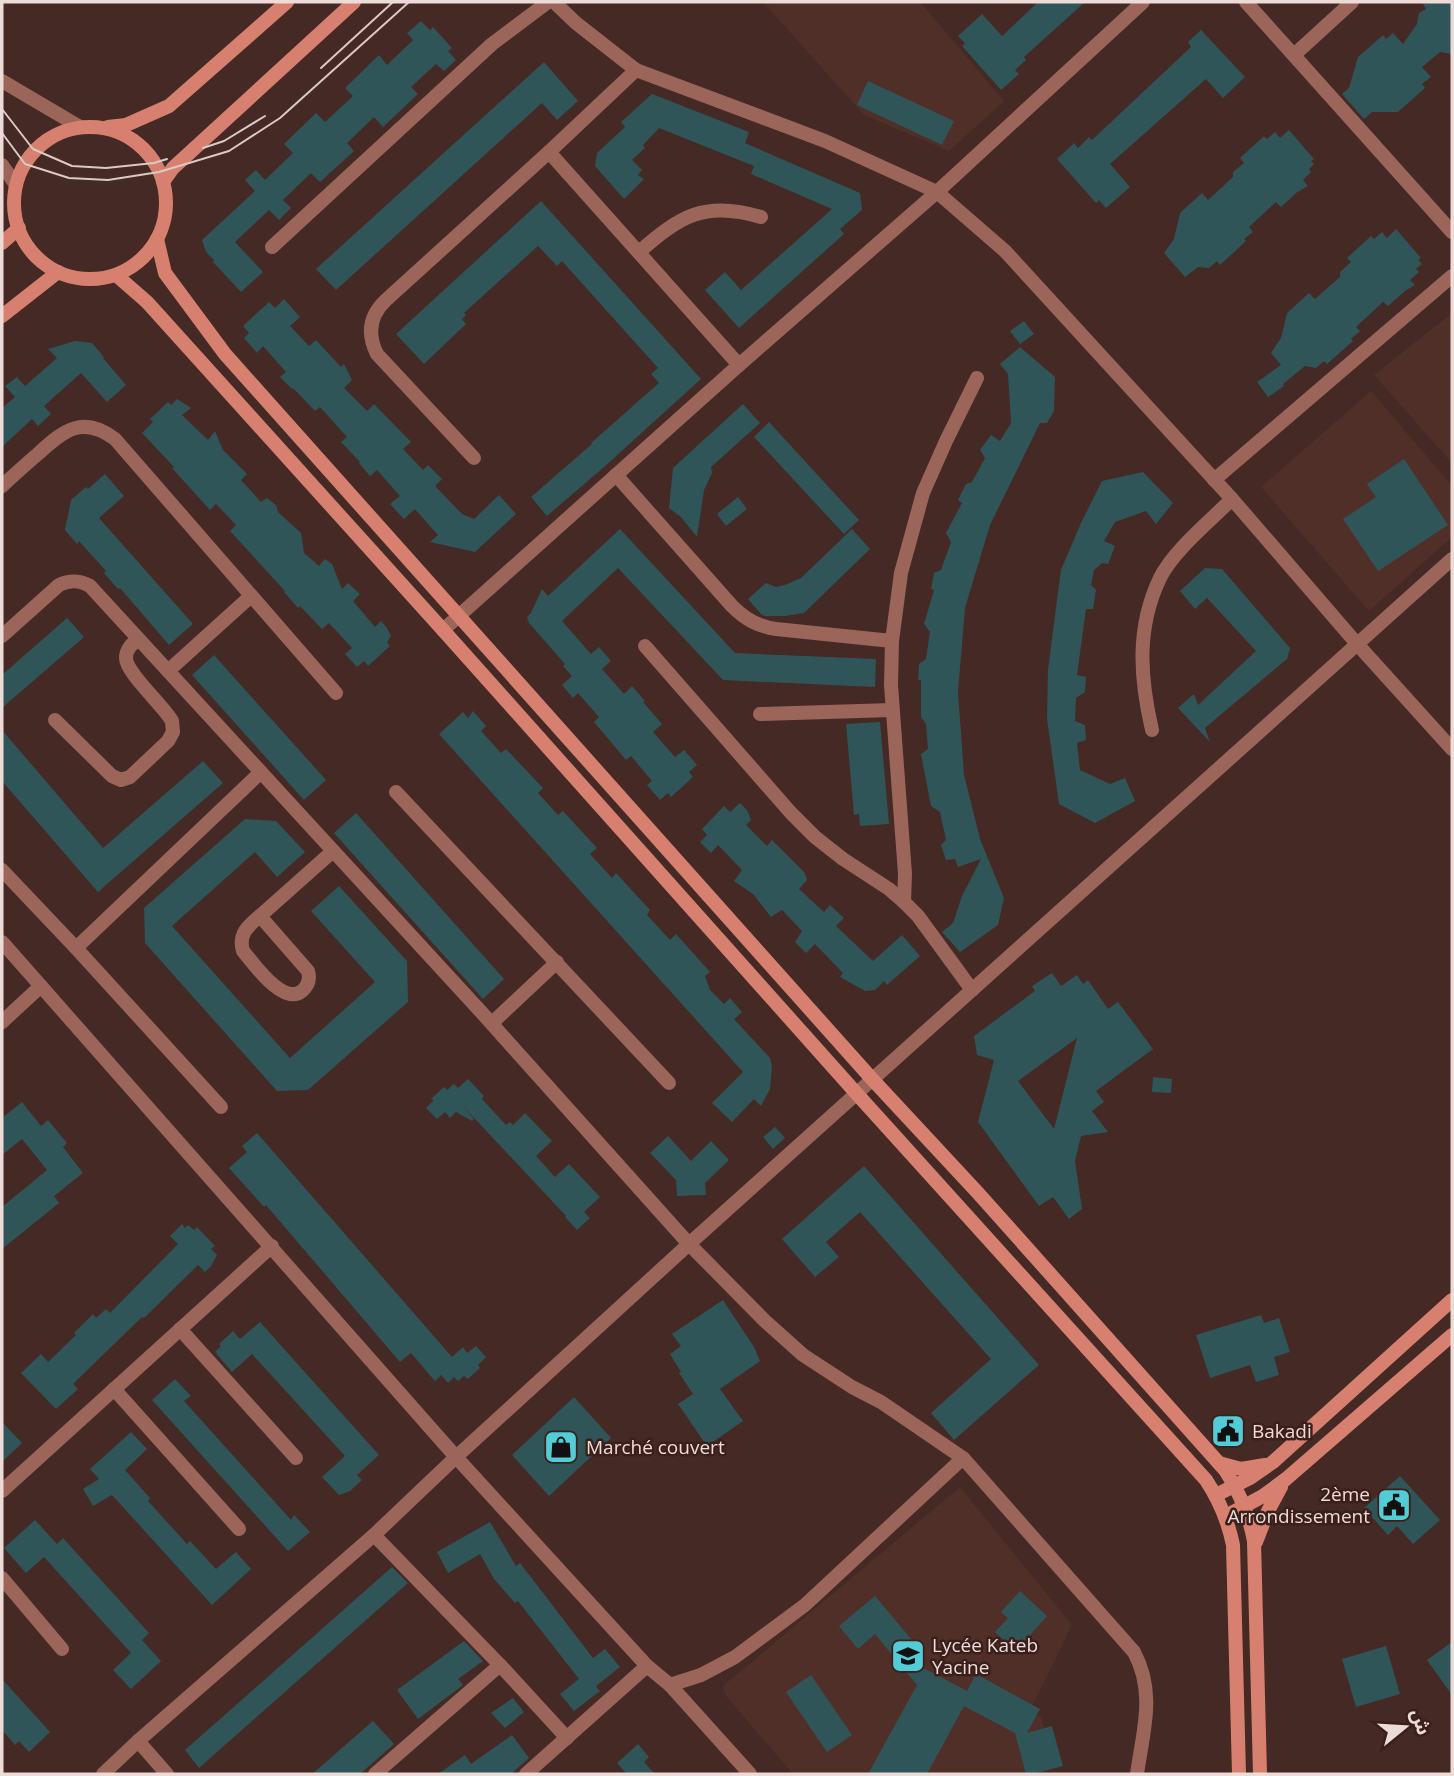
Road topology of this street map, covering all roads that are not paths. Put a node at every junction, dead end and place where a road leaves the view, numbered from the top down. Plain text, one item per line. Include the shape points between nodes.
1 (287, 2) edge
2 (354, 2) edge
3 (548, 2) edge
4 (554, 2) edge
5 (1143, 2) edge
6 (1246, 2) edge
7 (1352, 2) edge
8 (1294, 55) junction
9 (636, 70) junction
10 (2, 81) edge
11 (80, 127) junction
12 (102, 128) junction
13 (549, 152) junction
14 (2, 165) edge
15 (163, 183) junction
16 (16, 185) junction
17 (937, 192) junction
18 (761, 216) dead end
19 (19, 228) junction
20 (1452, 232) edge
21 (157, 239) junction
22 (2, 243) edge
23 (272, 247) dead end
24 (639, 252) junction
25 (58, 272) junction
26 (116, 275) junction
27 (1452, 276) edge
28 (2, 316) edge
29 (739, 365) junction
30 (977, 378) dead end
31 (474, 458) dead end
32 (616, 475) junction
33 (1214, 480) junction
34 (2, 486) edge
35 (1232, 499) junction
36 (1452, 559) edge
37 (251, 596) junction
38 (460, 616) junction
39 (443, 630) junction
40 (2, 636) edge
41 (138, 639) junction
42 (892, 641) junction
43 (1358, 645) junction
44 (645, 646) dead end
45 (168, 671) junction
46 (336, 693) dead end
47 (892, 710) junction
48 (760, 714) dead end
49 (55, 720) dead end
50 (1152, 730) dead end
51 (1452, 750) edge
52 (261, 772) junction
53 (396, 792) dead end
54 (333, 851) junction
55 (2, 870) edge
56 (904, 902) junction
57 (260, 916) junction
58 (2, 942) edge
59 (76, 948) junction
60 (557, 962) junction
61 (41, 986) junction
62 (972, 990) junction
63 (2, 1022) edge
64 (492, 1023) junction
65 (872, 1079) junction
66 (669, 1083) dead end
67 (857, 1094) junction
68 (221, 1107) dead end
69 (689, 1244) junction
70 (272, 1246) junction
71 (1452, 1300) edge
72 (180, 1329) junction
73 (1452, 1335) edge
74 (114, 1389) junction
75 (456, 1457) junction
76 (296, 1458) dead end
77 (963, 1458) junction
78 (1273, 1462) junction
79 (1219, 1463) junction
80 (1286, 1479) junction
81 (1235, 1486) junction
82 (2, 1491) edge
83 (1216, 1495) junction
84 (1245, 1507) junction
85 (1226, 1516) junction
86 (239, 1530) dead end
87 (374, 1535) junction
88 (1254, 1546) junction
89 (2, 1578) edge
90 (62, 1649) dead end
91 (500, 1665) junction
92 (647, 1666) junction
93 (670, 1685) junction
94 (567, 1738) junction
95 (138, 1741) junction
96 (383, 1772) edge
97 (103, 1774) edge
98 (167, 1774) edge
99 (526, 1774) edge
100 (750, 1774) edge
101 (1137, 1774) edge
102 (1239, 1774) edge
103 (1260, 1774) edge

1 - 12 main road via 169,106 126,125
2 - 15 main road
3 - 23 street via 492,44
4 - 9 street
5 - 17 street
6 - 8 street
7 - 8 street
8 - 20 street
9 - 13 street
9 - 17 street via 825,141
10 - 11 street
11 - 12 main road
11 - 16 main road via 33,149
12 - 15 main road via 140,146
13 - 24 street
13 - 31 street via 386,300 371,325 377,354
14 - 16 street
15 - 21 main road via 166,211
16 - 19 main road via 14,207
17 - 29 street
17 - 33 street via 1005,251
18 - 24 street via 721,209 700,212 681,219
19 - 22 main road
19 - 25 main road via 41,261
21 - 26 main road via 146,255
21 - 38 main road via 164,273 225,354
24 - 29 street
25 - 26 main road via 76,278
25 - 28 main road
26 - 39 main road via 147,302
27 - 33 street
29 - 32 street
30 - 42 street via 923,493 901,573
32 - 38 street
32 - 42 street via 751,622 776,629
33 - 35 street
34 - 37 street via 65,431 78,427 104,431
35 - 43 street
35 - 50 street via 1160,577 1142,641 1141,670
36 - 43 street
37 - 45 street
37 - 46 street
38 - 39 street
38 - 65 main road
39 - 67 main road
40 - 41 street via 59,585 74,581 89,586
41 - 45 street
41 - 49 street via 127,651 127,663 172,722 169,741 121,780 111,776
42 - 47 street
43 - 51 street
43 - 62 street
44 - 56 street via 815,837
45 - 52 street
47 - 48 street
47 - 56 street
52 - 54 street
52 - 59 street
53 - 60 street
54 - 57 street
54 - 64 street
55 - 59 street
56 - 62 street
57 - 57 street via 244,930 243,951 280,991 298,993 308,984 308,971
58 - 61 street
59 - 68 street
60 - 64 street
60 - 66 street
61 - 63 street
61 - 70 street
62 - 65 street
64 - 69 street
65 - 67 street
65 - 79 main road
67 - 69 street
67 - 83 main road
69 - 75 street
69 - 77 street via 803,1355
70 - 72 street
70 - 75 street
71 - 78 main road
72 - 74 street
72 - 76 street
73 - 80 main road
74 - 82 street
74 - 86 street
75 - 87 street
75 - 92 street
77 - 93 street via 805,1605 735,1657
77 - 101 street via 1140,1664 1147,1704
78 - 79 main road via 1241,1469
78 - 81 main road
79 - 81 main road
80 - 84 main road
80 - 88 main road
81 - 83 main road
81 - 84 main road
83 - 85 main road
84 - 85 main road
84 - 88 main road
85 - 102 main road via 1234,1563
87 - 91 street
87 - 95 street
88 - 103 main road
89 - 90 street
91 - 94 street
91 - 96 street
92 - 93 street
92 - 94 street
93 - 100 street
94 - 99 street
95 - 97 street
95 - 98 street

